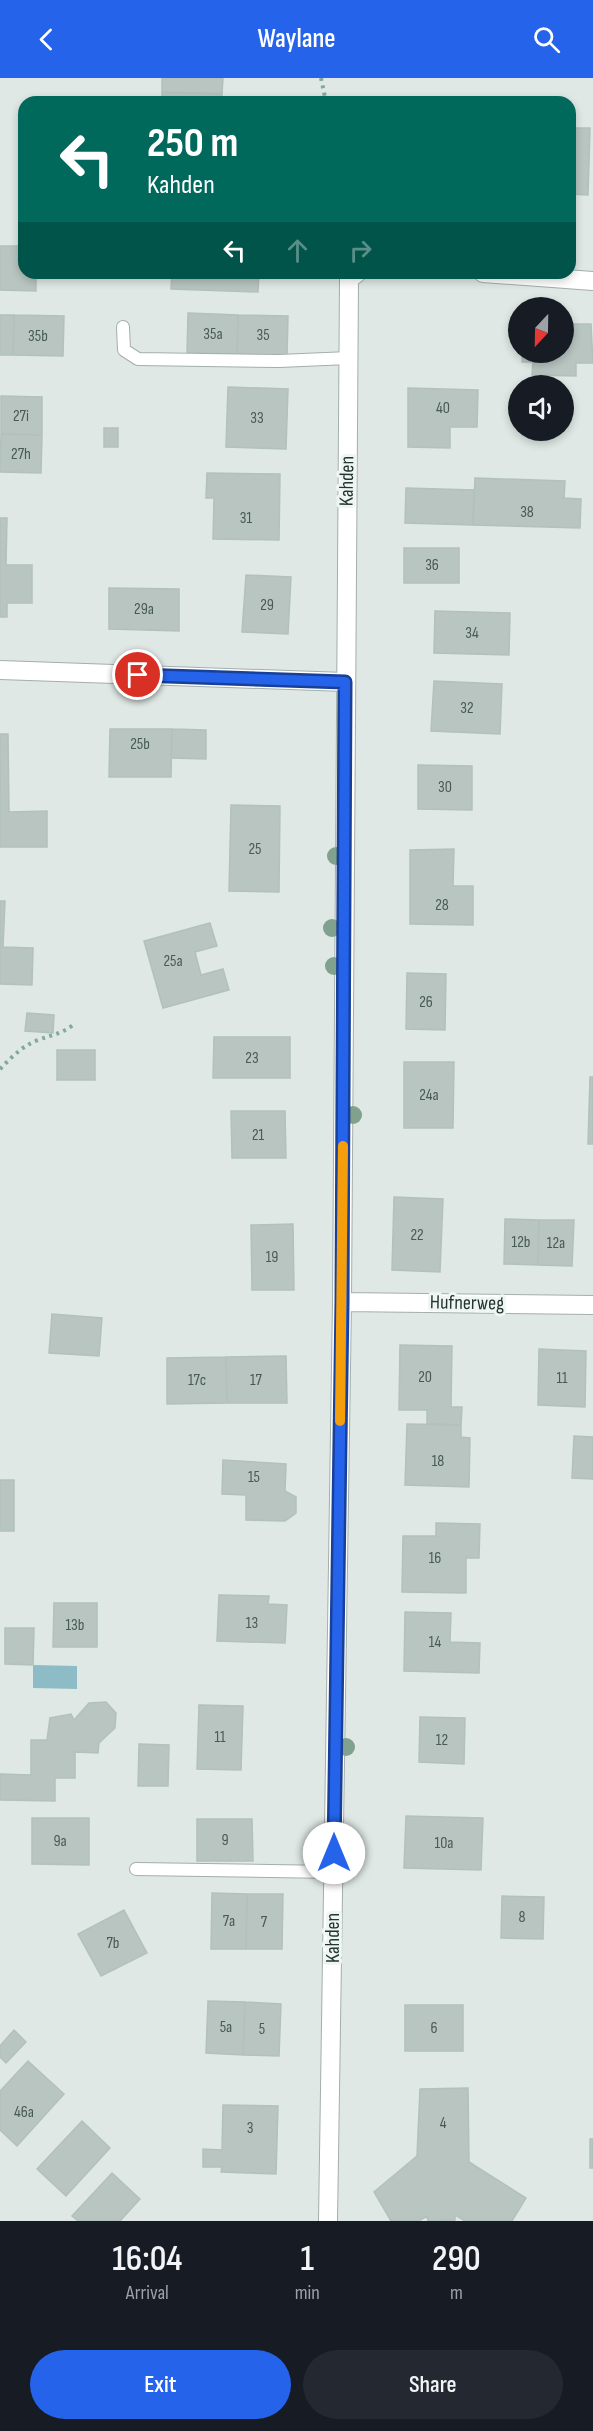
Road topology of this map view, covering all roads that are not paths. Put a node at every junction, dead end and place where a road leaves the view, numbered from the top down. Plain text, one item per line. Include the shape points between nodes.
1 (353, 279) edge
2 (556, 279) edge
3 (593, 282) edge
4 (123, 327) dead end
5 (349, 358) junction
6 (0, 670) edge
7 (345, 682) junction
8 (342, 1302) junction
9 (593, 1305) edge
10 (136, 1869) dead end
11 (334, 1872) junction
12 (328, 2221) edge

1 - 5 street, Kahden
2 - 3 street
4 - 5 lane via 124,350 138,359
5 - 7 street, Kahden
6 - 7 street
7 - 8 street, Kahden
8 - 9 street, Hufnerweg
8 - 11 street, Kahden
10 - 11 lane
11 - 12 street, Kahden

